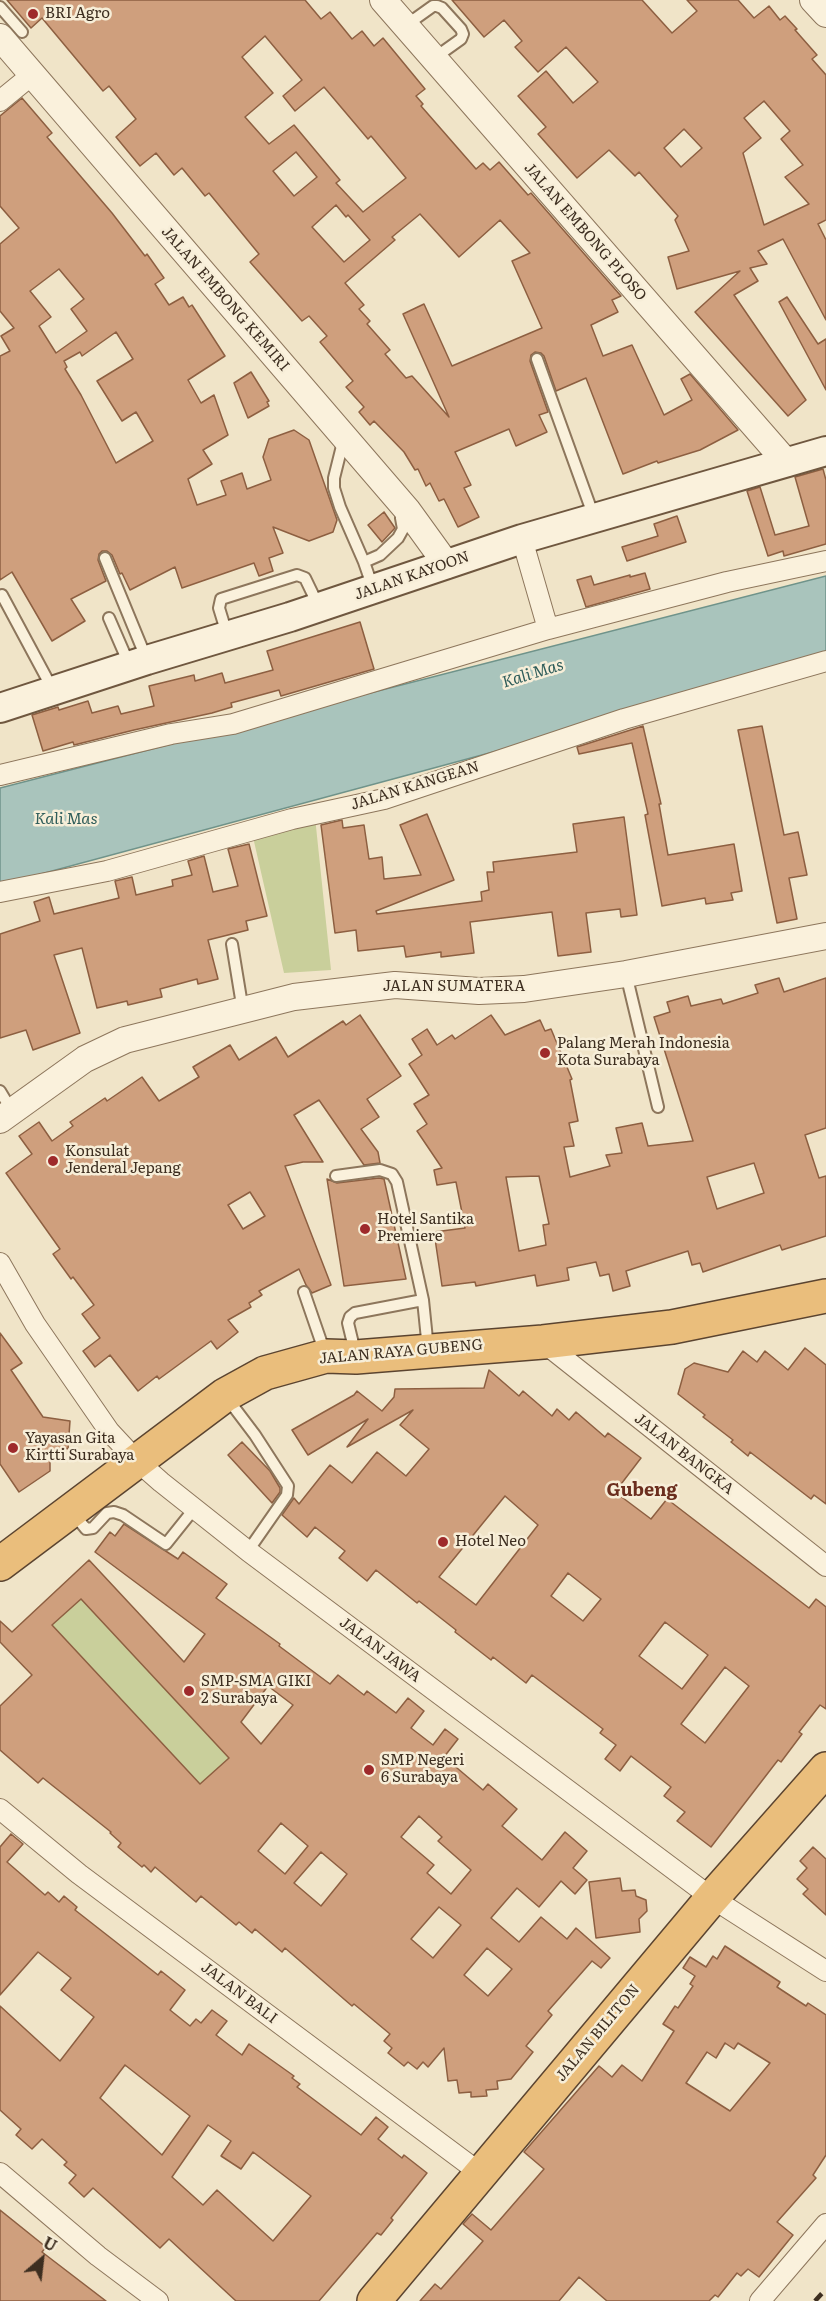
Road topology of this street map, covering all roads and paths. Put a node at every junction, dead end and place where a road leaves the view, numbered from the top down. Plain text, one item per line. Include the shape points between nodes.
1 (383, 0) edge
2 (813, 0) edge
3 (0, 8) edge
4 (826, 14) edge
5 (405, 26) junction
6 (11, 34) edge
7 (433, 59) junction
8 (33, 74) junction
9 (0, 102) edge
10 (537, 359) dead end
11 (343, 443) junction
12 (826, 451) edge
13 (788, 463) junction
14 (406, 513) junction
15 (595, 520) junction
16 (522, 539) junction
17 (105, 558) dead end
18 (826, 561) edge
19 (364, 562) junction
20 (447, 565) junction
21 (374, 590) junction
22 (2, 595) dead end
23 (319, 608) junction
24 (109, 618) dead end
25 (548, 629) junction
26 (228, 636) junction
27 (826, 661) edge
28 (139, 663) junction
29 (54, 692) junction
30 (0, 708) edge
31 (0, 775) edge
32 (0, 892) edge
33 (826, 936) edge
34 (232, 944) dead end
35 (626, 975) junction
36 (243, 1011) junction
37 (4, 1107) edge
38 (658, 1107) dead end
39 (336, 1176) dead end
40 (0, 1263) edge
41 (304, 1292) dead end
42 (826, 1296) edge
43 (423, 1300) junction
44 (543, 1342) junction
45 (428, 1350) junction
46 (341, 1357) junction
47 (225, 1395) junction
48 (136, 1460) junction
49 (194, 1509) junction
50 (72, 1510) junction
51 (248, 1551) junction
52 (5, 1553) edge
53 (826, 1566) edge
54 (826, 1769) edge
55 (0, 1809) edge
56 (712, 1898) junction
57 (826, 1971) edge
58 (480, 2173) junction
59 (0, 2174) edge
60 (826, 2224) edge
61 (158, 2301) edge
62 (374, 2301) edge
63 (760, 2301) edge

1 - 5 street, JALAN EMBONG PLOSO
2 - 4 street
3 - 6 lane
5 - 7 street, JALAN EMBONG PLOSO
5 - 7 lane via 438,6 461,29 461,39
6 - 8 street, JALAN EMBONG KEMIRI
7 - 13 street, JALAN EMBONG PLOSO
8 - 9 street
8 - 11 street, JALAN EMBONG KEMIRI
10 - 15 lane
11 - 14 street, JALAN EMBONG KEMIRI
11 - 19 lane via 334,488
12 - 13 main road, JALAN KAYOON
13 - 15 main road, JALAN KAYOON
14 - 19 lane via 401,518 403,529 398,538 380,555
14 - 20 street, JALAN EMBONG KEMIRI
15 - 16 main road, JALAN KAYOON
16 - 20 main road, JALAN KAYOON
16 - 25 street
17 - 28 lane
18 - 25 street
19 - 21 lane
20 - 21 main road, JALAN KAYOON
21 - 23 main road, JALAN KAYOON
22 - 29 lane
23 - 26 main road, JALAN KAYOON
23 - 26 lane via 300,574 225,596 219,608
24 - 28 lane
25 - 31 street via 233,724 171,734
26 - 28 main road, JALAN KAYOON
27 - 32 street, JALAN KANGEAN via 624,719 384,799 292,819 107,871
28 - 29 main road, JALAN KAYOON
29 - 30 main road, JALAN KAYOON
33 - 35 street, JALAN SUMATERA
34 - 36 lane
35 - 36 street, JALAN SUMATERA via 524,989 479,991 395,985 349,989 294,997
35 - 38 lane
36 - 37 street, JALAN SUMATERA via 125,1040
39 - 43 lane via 380,1170 392,1174
40 - 48 street, JALAN JAWA via 35,1324 109,1431
41 - 46 lane via 316,1334
42 - 44 highway, JALAN RAYA GUBENG via 672,1327
43 - 45 lane
43 - 46 lane via 350,1317
44 - 45 highway, JALAN RAYA GUBENG
44 - 53 street, JALAN BANGKA
45 - 46 highway, JALAN RAYA GUBENG
46 - 47 highway, JALAN RAYA GUBENG via 265,1373
47 - 48 highway, JALAN RAYA GUBENG
47 - 51 lane via 288,1486 287,1496
48 - 49 street, JALAN JAWA
48 - 50 highway, JALAN RAYA GUBENG
49 - 50 lane via 166,1544 114,1512 86,1529
49 - 51 street, JALAN JAWA
50 - 52 highway, JALAN RAYA GUBENG
51 - 56 street, JALAN JAWA
54 - 56 highway, JALAN BILITON
55 - 58 street, JALAN BALI via 79,1874
56 - 57 street, JALAN JAWA
56 - 58 highway, JALAN BILITON
58 - 62 highway, JALAN BILITON
59 - 61 street
60 - 63 street

